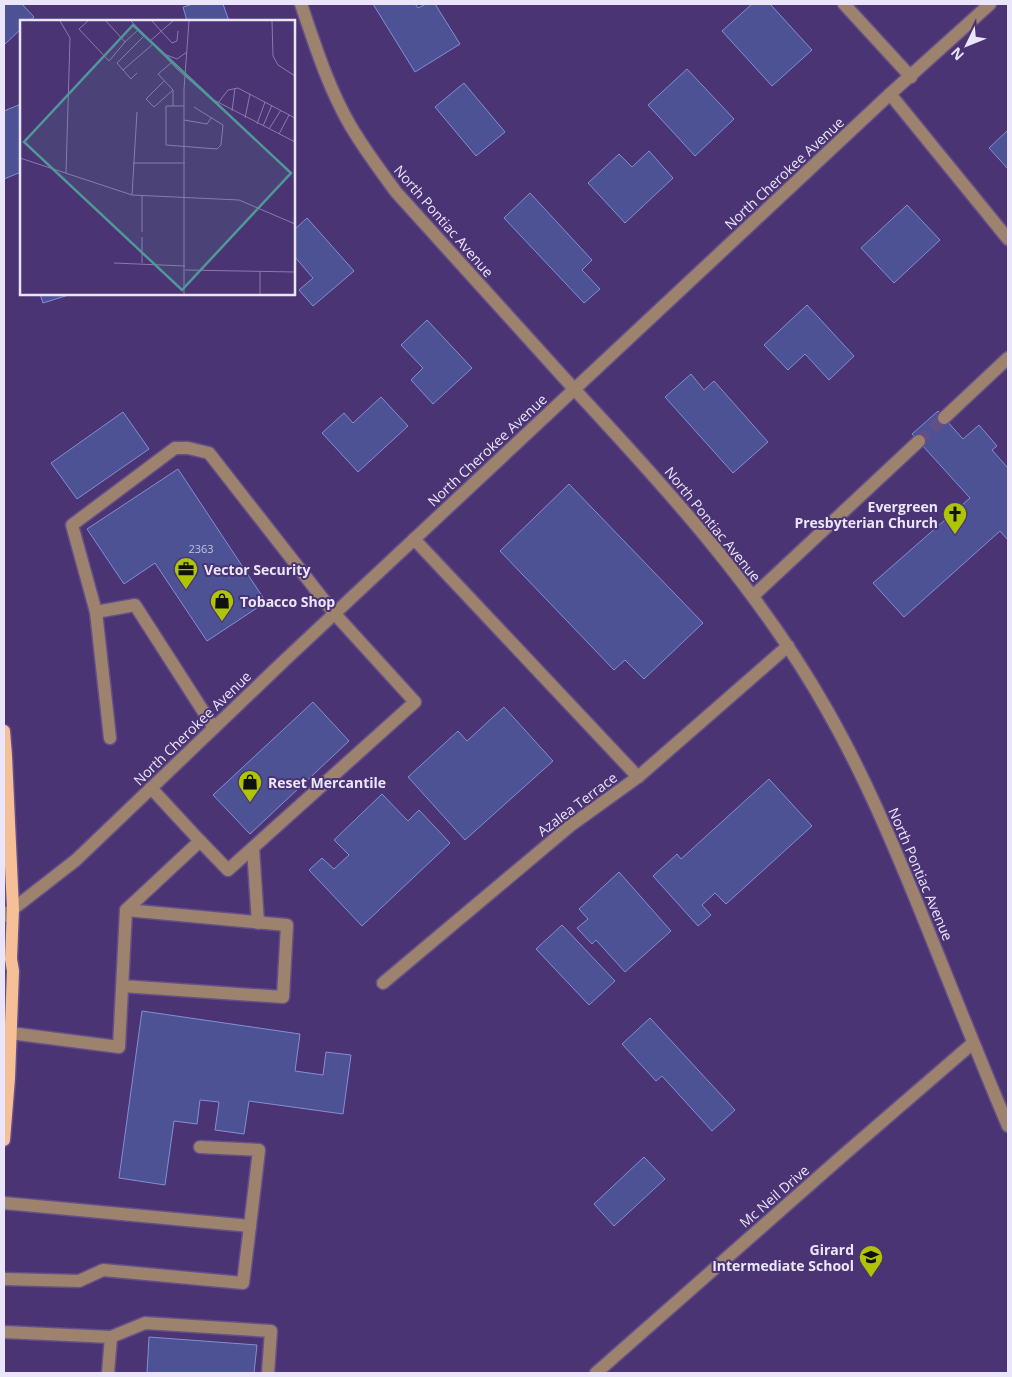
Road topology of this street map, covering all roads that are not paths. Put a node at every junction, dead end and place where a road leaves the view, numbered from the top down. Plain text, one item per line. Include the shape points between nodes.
1 (301, 4) edge
2 (844, 4) edge
3 (990, 4) edge
4 (911, 77) junction
5 (890, 94) junction
6 (1008, 239) edge
7 (1008, 358) edge
8 (574, 388) junction
9 (944, 418) tunnel mouth
10 (919, 441) tunnel mouth
11 (414, 539) junction
12 (753, 596) junction
13 (96, 612) junction
14 (334, 613) junction
15 (788, 646) junction
16 (214, 728) junction
17 (4, 731) edge
18 (110, 738) dead end
19 (638, 777) junction
20 (151, 788) junction
21 (200, 841) junction
22 (253, 848) junction
23 (126, 910) junction
24 (8, 912) edge
25 (258, 923) junction
26 (383, 983) dead end
27 (122, 986) junction
28 (10, 1033) junction
29 (973, 1043) junction
30 (1008, 1126) edge
31 (4, 1133) edge
32 (200, 1148) dead end
33 (4, 1202) edge
34 (250, 1226) junction
35 (4, 1279) edge
36 (4, 1332) edge
37 (111, 1338) junction
38 (108, 1373) edge
39 (268, 1373) edge
40 (596, 1373) edge

1 - 8 street, North Pontiac Avenue via 330,86 370,157 396,192
2 - 4 street
3 - 4 street, North Cherokee Avenue
4 - 5 street, North Cherokee Avenue
5 - 6 street
5 - 8 street, North Cherokee Avenue
7 - 9 street
8 - 11 street, North Cherokee Avenue
8 - 12 street, North Pontiac Avenue via 696,524
10 - 12 street
11 - 14 street, North Cherokee Avenue
11 - 19 street
12 - 15 street, North Pontiac Avenue
13 - 14 street via 72,525 175,448 188,448 209,453
13 - 16 street via 135,605
13 - 18 street
14 - 16 street, North Cherokee Avenue
14 - 22 street via 415,702
15 - 19 street, Azalea Terrace
15 - 29 street, North Pontiac Avenue via 827,709 884,822
16 - 20 street, North Cherokee Avenue
17 - 24 main road
19 - 26 street, Azalea Terrace via 570,826
20 - 21 street
20 - 24 street, North Cherokee Avenue via 76,860
21 - 22 street via 228,870
21 - 23 street
22 - 25 street
23 - 25 street
23 - 27 street
24 - 28 main road via 13,972
25 - 27 street via 287,925 283,997
27 - 28 street via 119,1047
28 - 31 main road
29 - 30 street, North Pontiac Avenue
29 - 40 street, Mc Neil Drive
32 - 34 street via 259,1150
33 - 34 street
34 - 35 street via 243,1283 103,1270 78,1281
36 - 37 street
37 - 38 street
37 - 39 street via 145,1323 271,1331

